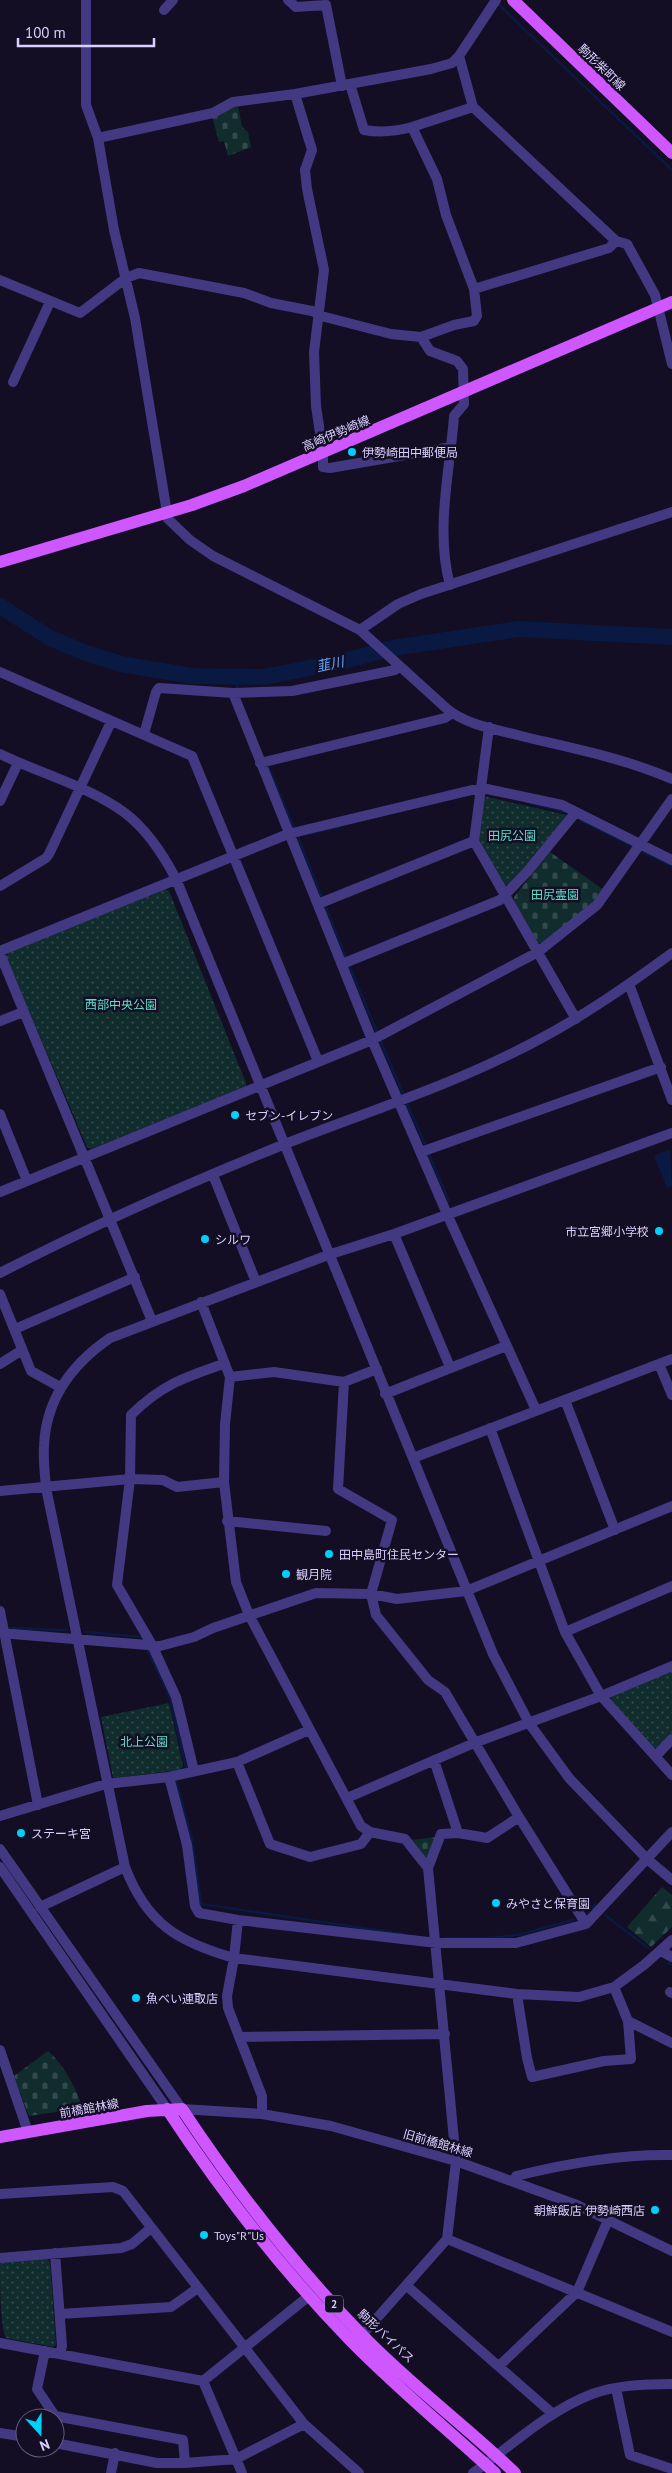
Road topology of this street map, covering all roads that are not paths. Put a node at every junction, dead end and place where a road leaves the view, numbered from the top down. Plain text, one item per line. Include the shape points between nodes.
1 (86, 0) edge
2 (173, 0) edge
3 (288, 0) edge
4 (496, 0) edge
5 (513, 0) edge
6 (164, 10) dead end
7 (459, 56) junction
8 (346, 85) junction
9 (294, 94) junction
10 (473, 107) junction
11 (412, 127) junction
12 (98, 138) junction
13 (672, 153) edge
14 (616, 241) junction
15 (126, 278) junction
16 (0, 280) edge
17 (474, 289) junction
18 (50, 302) junction
19 (672, 302) edge
20 (659, 307) junction
21 (318, 313) junction
22 (420, 337) junction
23 (669, 342) edge
24 (672, 364) edge
25 (13, 382) dead end
26 (464, 392) junction
27 (451, 447) junction
28 (323, 454) junction
29 (672, 512) edge
30 (167, 513) junction
31 (0, 562) edge
32 (450, 585) junction
33 (360, 630) junction
34 (396, 663) junction
35 (0, 672) edge
36 (232, 693) junction
37 (452, 713) junction
38 (111, 722) junction
39 (489, 727) junction
40 (144, 734) junction
41 (0, 754) edge
42 (18, 763) junction
43 (260, 763) junction
44 (672, 779) edge
45 (79, 789) junction
46 (480, 789) junction
47 (672, 799) edge
48 (0, 801) edge
49 (576, 812) junction
50 (288, 834) junction
51 (474, 841) junction
52 (639, 846) junction
53 (234, 856) junction
54 (672, 860) edge
55 (176, 880) junction
56 (0, 886) edge
57 (506, 896) junction
58 (318, 904) junction
59 (0, 952) edge
60 (538, 952) junction
61 (672, 953) edge
62 (342, 964) junction
63 (629, 984) junction
64 (23, 1012) junction
65 (576, 1019) junction
66 (0, 1021) edge
67 (372, 1040) junction
68 (318, 1061) junction
69 (661, 1067) junction
70 (261, 1084) junction
71 (672, 1100) edge
72 (398, 1101) junction
73 (0, 1114) edge
74 (672, 1133) edge
75 (284, 1145) junction
76 (420, 1152) junction
77 (85, 1157) junction
78 (213, 1174) junction
79 (27, 1181) junction
80 (0, 1192) edge
81 (447, 1214) junction
82 (110, 1217) junction
83 (394, 1234) junction
84 (328, 1255) junction
85 (0, 1273) edge
86 (135, 1277) junction
87 (256, 1282) junction
88 (0, 1294) edge
89 (201, 1302) junction
90 (152, 1321) junction
91 (15, 1329) junction
92 (506, 1346) junction
93 (22, 1350) junction
94 (672, 1359) edge
95 (0, 1364) edge
96 (224, 1364) junction
97 (659, 1364) junction
98 (450, 1368) junction
99 (377, 1370) junction
100 (230, 1377) junction
101 (344, 1382) junction
102 (60, 1387) junction
103 (385, 1394) junction
104 (672, 1395) edge
105 (565, 1400) junction
106 (536, 1410) junction
107 (490, 1428) junction
108 (413, 1458) junction
109 (130, 1479) junction
110 (224, 1482) junction
111 (46, 1488) junction
112 (0, 1491) edge
113 (672, 1506) edge
114 (227, 1521) junction
115 (326, 1530) dead end
116 (615, 1530) junction
117 (538, 1562) junction
118 (672, 1586) edge
119 (466, 1591) junction
120 (371, 1594) junction
121 (0, 1611) edge
122 (249, 1615) junction
123 (565, 1632) junction
124 (2, 1633) edge
125 (78, 1640) junction
126 (152, 1645) junction
127 (672, 1666) edge
128 (601, 1696) junction
129 (529, 1723) junction
130 (309, 1730) junction
131 (672, 1739) edge
132 (474, 1743) junction
133 (656, 1756) junction
134 (434, 1760) junction
135 (237, 1762) junction
136 (194, 1771) junction
137 (672, 1775) edge
138 (169, 1777) junction
139 (106, 1784) junction
140 (347, 1798) junction
141 (38, 1805) junction
142 (0, 1816) edge
143 (519, 1818) junction
144 (370, 1832) junction
145 (672, 1832) edge
146 (458, 1833) junction
147 (0, 1849) edge
148 (647, 1859) junction
149 (0, 1867) edge
150 (125, 1867) junction
151 (428, 1868) junction
152 (672, 1880) edge
153 (40, 1907) junction
154 (238, 1920) junction
155 (586, 1924) junction
156 (672, 1940) edge
157 (437, 1943) junction
158 (661, 1950) junction
159 (672, 1957) edge
160 (234, 1958) junction
161 (439, 1984) junction
162 (614, 1987) junction
163 (518, 1994) junction
164 (628, 2021) junction
165 (445, 2034) junction
166 (240, 2038) junction
167 (672, 2043) edge
168 (0, 2050) edge
169 (167, 2109) junction
170 (182, 2109) junction
171 (262, 2114) junction
172 (28, 2132) junction
173 (0, 2137) edge
174 (672, 2156) edge
175 (456, 2161) junction
176 (514, 2181) junction
177 (0, 2194) edge
178 (608, 2220) junction
179 (151, 2228) junction
180 (447, 2239) junction
181 (672, 2251) edge
182 (55, 2253) junction
183 (0, 2258) edge
184 (406, 2286) junction
185 (198, 2288) junction
186 (577, 2292) junction
187 (309, 2296) junction
188 (60, 2314) junction
189 (672, 2332) edge
190 (362, 2335) junction
191 (0, 2343) edge
192 (246, 2348) junction
193 (45, 2351) junction
194 (60, 2354) junction
195 (499, 2366) junction
196 (203, 2381) junction
197 (672, 2384) edge
198 (616, 2388) junction
199 (553, 2414) junction
200 (304, 2424) junction
201 (0, 2433) edge
202 (15, 2435) edge
203 (65, 2445) edge
204 (115, 2453) junction
205 (496, 2455) junction
206 (236, 2459) junction
207 (185, 2463) junction
208 (156, 2468) edge
209 (672, 2468) edge
210 (490, 2469) edge
211 (111, 2473) edge
212 (242, 2473) edge
213 (359, 2473) edge
214 (473, 2473) edge
215 (515, 2473) edge

1 - 12 street via 86,105
2 - 6 street
3 - 8 street via 296,7 326,5
4 - 7 street
5 - 13 main road, 駒形柴町線
7 - 8 street via 452,63 431,70
7 - 10 street
8 - 9 street
8 - 11 street via 364,130 373,132
9 - 12 street via 233,102 213,113
9 - 21 street via 312,150 305,170 324,265
10 - 11 street
10 - 14 street
11 - 17 street via 437,179 446,216
12 - 15 street
14 - 17 street via 609,248
14 - 20 street via 627,244
15 - 18 street via 80,314
15 - 21 street via 139,273 215,286
15 - 30 street
16 - 18 street
17 - 22 street via 477,316 474,321
18 - 25 street
19 - 20 main road, 高崎伊勢崎線
20 - 23 street
20 - 26 main road, 高崎伊勢崎線
21 - 22 street via 391,334
21 - 28 street via 314,352 316,406
22 - 26 street via 430,351 457,361 463,369
23 - 24 street
26 - 27 street via 464,404 454,416
26 - 28 main road, 高崎伊勢崎線
27 - 28 street via 330,468 323,467
27 - 32 street via 444,523 444,550
28 - 30 main road, 高崎伊勢崎線
29 - 32 street
30 - 31 main road, 高崎伊勢崎線
30 - 33 street via 170,523 212,556
32 - 33 street via 398,604
33 - 34 street
34 - 36 street via 395,670 292,691
34 - 37 street
35 - 38 street
36 - 40 street via 159,688
36 - 43 street
37 - 39 street
37 - 43 street via 445,718
38 - 40 street
38 - 45 street
39 - 44 street via 610,758
39 - 46 street
40 - 53 street via 192,756
41 - 42 street
42 - 45 street
42 - 48 street
43 - 50 street
45 - 55 street via 126,814 164,858
45 - 56 street via 46,858
46 - 49 street via 562,806
46 - 50 street
46 - 51 street
47 - 52 street
49 - 52 street
49 - 57 street
50 - 53 street
50 - 58 street
51 - 57 street
51 - 58 street
52 - 54 street
52 - 60 street via 597,905
53 - 55 street
53 - 68 street
55 - 59 street
55 - 70 street
57 - 60 street
57 - 62 street
58 - 62 street
59 - 64 street
60 - 65 street
60 - 67 street
61 - 63 street
62 - 67 street
63 - 65 street
63 - 69 street
64 - 66 street
64 - 77 street
65 - 72 street via 500,1059
67 - 68 street
67 - 72 street
68 - 70 street
69 - 71 street
69 - 76 street
70 - 75 street
70 - 77 street
72 - 75 street
72 - 76 street
73 - 79 street
74 - 81 street
75 - 78 street
75 - 84 street
76 - 81 street
77 - 79 street
77 - 82 street
78 - 82 street
78 - 87 street
79 - 80 street
81 - 83 street
81 - 92 street
82 - 85 street
82 - 86 street
83 - 84 street
83 - 98 street
84 - 87 street
84 - 99 street
86 - 90 street
86 - 91 street
87 - 89 street
88 - 91 street
89 - 90 street
89 - 96 street
90 - 102 street via 110,1338 88,1353
91 - 93 street
92 - 98 street
92 - 106 street
93 - 95 street
93 - 102 street via 31,1371
94 - 97 street
96 - 100 street
96 - 109 street via 173,1382 144,1402 132,1415
97 - 104 street
97 - 105 street
98 - 103 street
99 - 101 street
99 - 103 street
100 - 101 street via 274,1372
100 - 110 street
101 - 120 street via 338,1489 392,1520
102 - 111 street via 47,1421 44,1446
103 - 108 street
105 - 106 street
105 - 116 street
106 - 107 street
107 - 108 street
107 - 117 street
108 - 119 street
109 - 110 street via 163,1480 177,1487
109 - 111 street
109 - 126 street via 117,1585
110 - 114 street
111 - 112 street
111 - 125 street
113 - 116 street
114 - 115 street
114 - 122 street via 236,1582
116 - 117 street
117 - 119 street
117 - 123 street
118 - 123 street
119 - 120 street via 397,1599
119 - 129 street via 493,1654
120 - 122 street via 316,1593
120 - 132 street via 376,1615 428,1680 445,1692
121 - 124 street
122 - 126 street via 194,1637
122 - 130 street
123 - 128 street
124 - 125 street
124 - 141 street
125 - 126 street
125 - 139 street
126 - 136 street via 176,1697
127 - 128 street
128 - 129 street
128 - 133 street
129 - 132 street
129 - 148 street via 569,1778
130 - 135 street
130 - 140 street
131 - 133 street
132 - 134 street
132 - 143 street
133 - 137 street
134 - 140 street
134 - 146 street
135 - 136 street
135 - 144 street via 270,1844 310,1857 361,1844
136 - 138 street
138 - 139 street
138 - 154 street via 187,1845 196,1910
139 - 141 street
139 - 150 street
140 - 144 street via 361,1826
141 - 142 street
143 - 146 street via 487,1838
143 - 155 street
144 - 151 street via 405,1839
145 - 148 street
146 - 151 street via 441,1834
147 - 153 street
148 - 152 street
148 - 155 street
149 - 169 street
150 - 153 street
150 - 160 street via 146,1907 169,1930 198,1948
151 - 157 street
153 - 170 street
154 - 157 street
154 - 160 street
155 - 157 street via 516,1942
156 - 158 street
157 - 161 street
158 - 159 street
158 - 162 street
160 - 161 street
160 - 166 street via 227,1996 228,2008
161 - 163 street
161 - 165 street
162 - 163 street via 578,1997
162 - 164 street
163 - 164 street via 526,2058 532,2076 604,2061 631,2059
164 - 167 street
165 - 166 street
165 - 175 street
166 - 171 street via 262,2096
168 - 172 street
169 - 170 main road, 前橋館林線
169 - 172 main road, 前橋館林線
169 - 187 main road, 2 via 232,2202
170 - 171 street, 旧前橋館林線
170 - 190 main road, 駒形バイパス / 2 via 263,2221
171 - 175 street, 旧前橋館林線 via 331,2126
172 - 173 main road, 前橋館林線
174 - 176 street via 640,2155 568,2163 516,2176
175 - 176 street, 旧前橋館林線
175 - 180 street
176 - 178 street, 旧前橋館林線
177 - 179 street via 113,2187 123,2191
178 - 181 street, 旧前橋館林線
178 - 186 street
179 - 182 street via 128,2246
179 - 185 street
180 - 184 street
180 - 186 street
182 - 183 street
182 - 188 street
184 - 190 street
184 - 195 street
185 - 188 street via 171,2307
185 - 192 street
186 - 189 street
186 - 195 street
187 - 192 street
187 - 210 main road, 2 via 351,2341
188 - 194 street
190 - 205 main road, 駒形バイパス / 2
191 - 193 street
192 - 196 street
192 - 200 street
193 - 194 street
193 - 207 street via 37,2389 55,2416 183,2440
194 - 196 street
195 - 199 street
196 - 206 street
197 - 198 street
198 - 199 street via 593,2394
198 - 209 street via 630,2455
199 - 205 street
200 - 206 street
200 - 213 street
201 - 202 street
203 - 204 street
204 - 208 street
204 - 211 street
205 - 210 street
205 - 215 main road, 駒形バイパス / 2
206 - 207 street
206 - 212 street
207 - 208 street
210 - 214 street

